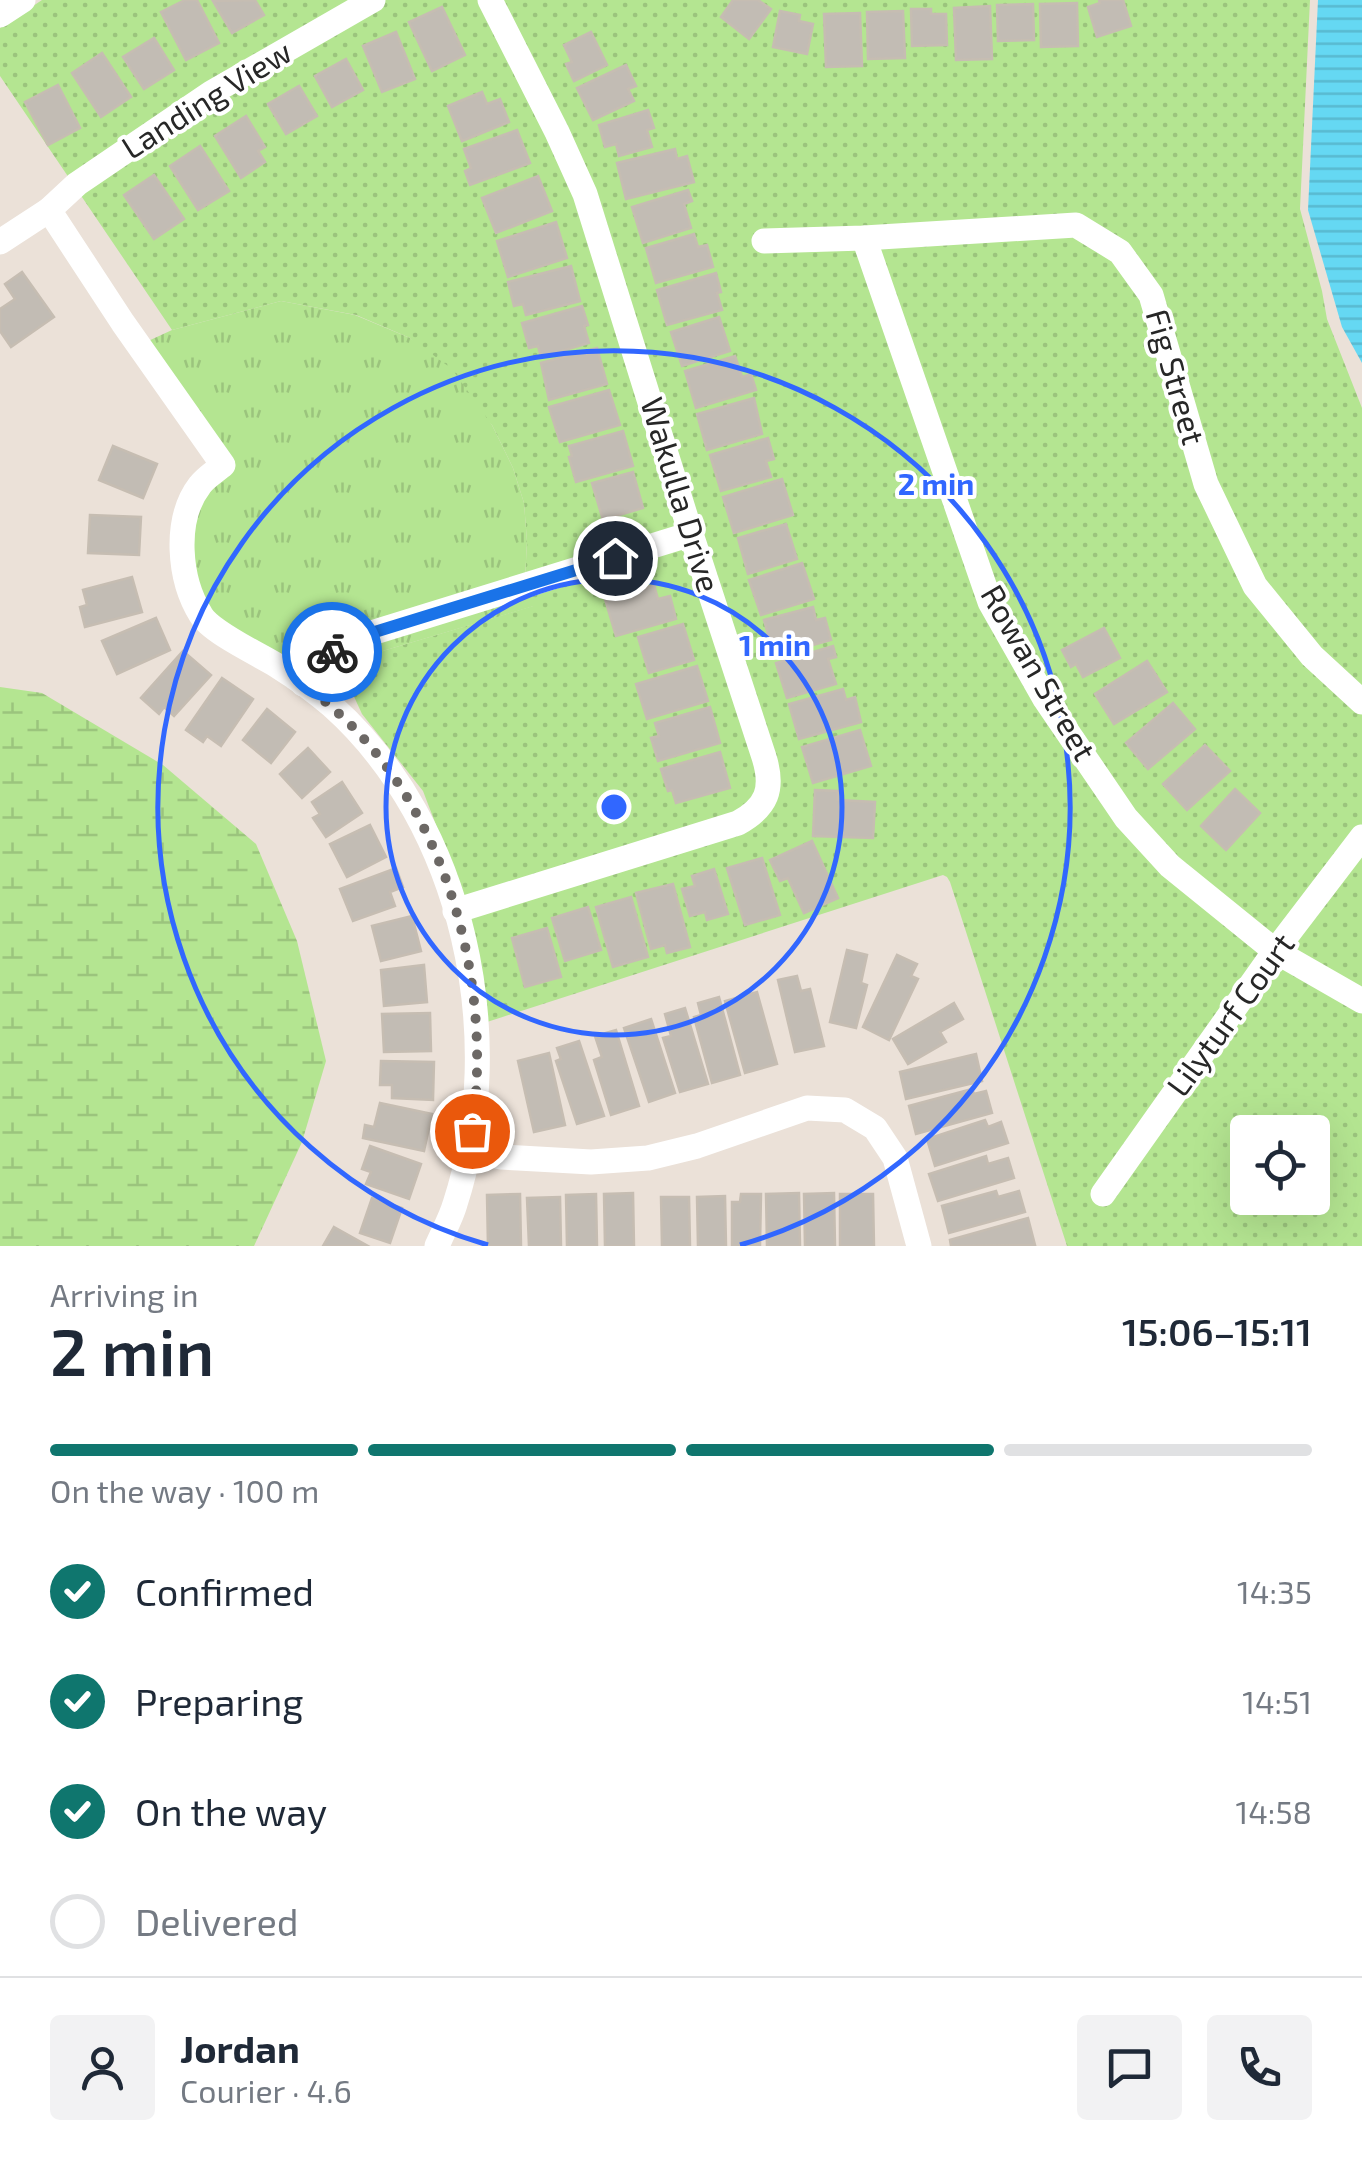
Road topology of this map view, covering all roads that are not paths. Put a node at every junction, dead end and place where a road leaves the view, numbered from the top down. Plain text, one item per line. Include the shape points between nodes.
1 (22, 0) edge
2 (373, 0) edge
3 (490, 0) edge
4 (0, 15) edge
5 (49, 210) junction
6 (864, 238) junction
7 (764, 241) dead end
8 (0, 242) edge
9 (691, 534) junction
10 (303, 684) junction
11 (1362, 702) edge
12 (1362, 838) edge
13 (455, 911) junction
14 (1275, 950) junction
15 (1362, 1002) edge
16 (469, 1151) junction
17 (1103, 1194) dead end
18 (437, 1246) edge
19 (919, 1246) edge

1 - 4 street
2 - 5 street, Landing View via 211,92
3 - 9 street, Wakulla Drive via 585,194
5 - 8 street, Landing View
5 - 10 street via 223,465 200,484 186,512 187,586 202,619
6 - 7 street, Fig Street
6 - 11 street, Fig Street via 1076,224 1120,252 1151,295 1206,484 1255,586 1312,656
6 - 14 street, Rowan Street via 990,602 1045,700 1126,818 1170,866
9 - 10 street via 365,635 333,650
9 - 13 street, Wakulla Drive via 768,771 763,802 738,823
10 - 13 street via 371,746 403,790
12 - 14 street, Lilyturf Court
13 - 16 street via 475,994 478,1049
14 - 15 street, Rowan Street
14 - 17 street, Lilyturf Court
16 - 18 street
16 - 19 street via 590,1162 648,1158 807,1108 845,1110 875,1128 896,1158

